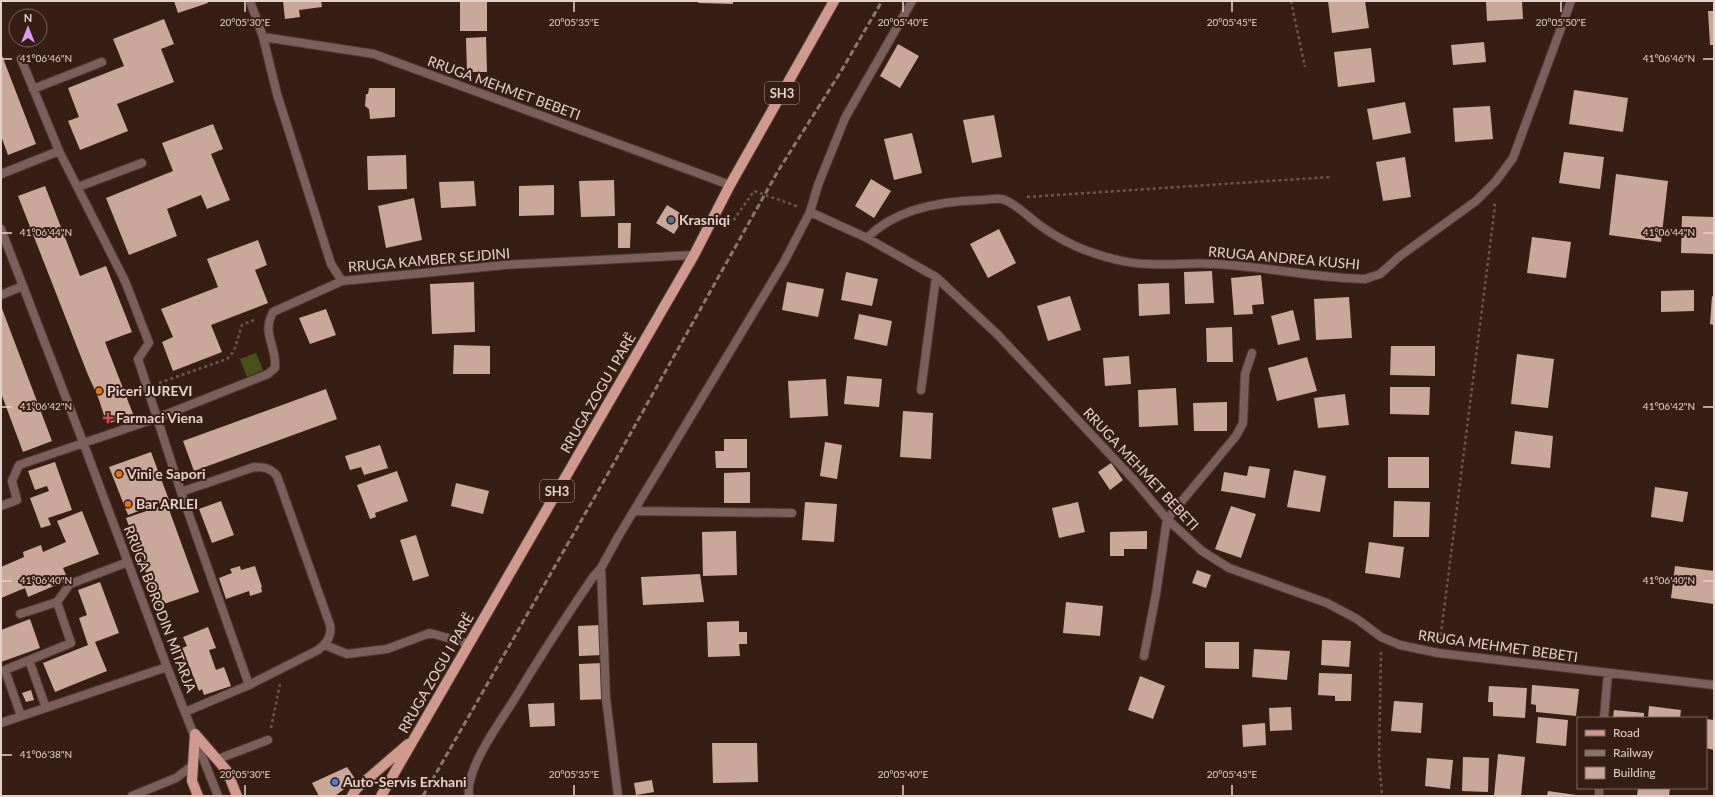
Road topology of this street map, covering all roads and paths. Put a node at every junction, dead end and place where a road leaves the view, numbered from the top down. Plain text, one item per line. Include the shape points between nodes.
1 (250, 1) edge
2 (834, 1) edge
3 (912, 1) edge
4 (1291, 1) edge
5 (1571, 1) edge
6 (263, 37) junction
7 (21, 59) dead end
8 (102, 62) dead end
9 (1305, 67) dead end
10 (33, 89) junction
11 (59, 151) junction
12 (142, 163) dead end
13 (1, 174) edge
14 (1330, 177) dead end
15 (730, 185) junction
16 (78, 187) junction
17 (1490, 187) junction
18 (1004, 199) junction
19 (810, 212) junction
20 (733, 221) dead end
21 (1, 229) edge
22 (867, 238) junction
23 (694, 255) junction
24 (936, 277) junction
25 (342, 281) junction
26 (23, 286) junction
27 (1, 295) edge
28 (273, 312) junction
29 (1252, 353) dead end
30 (147, 388) junction
31 (921, 390) dead end
32 (157, 418) junction
33 (83, 442) junction
34 (181, 492) junction
35 (1, 506) edge
36 (634, 510) junction
37 (792, 513) dead end
38 (1167, 519) junction
39 (128, 562) junction
40 (601, 568) junction
41 (57, 602) junction
42 (20, 614) dead end
43 (1382, 637) junction
44 (469, 644) junction
45 (325, 645) junction
46 (1438, 653) junction
47 (1144, 656) dead end
48 (29, 660) junction
49 (167, 667) junction
50 (284, 667) junction
51 (1608, 673) junction
52 (249, 685) junction
53 (1714, 685) edge
54 (46, 708) junction
55 (185, 712) junction
56 (21, 716) junction
57 (1604, 717) edge
58 (1, 723) edge
59 (195, 734) junction
60 (414, 739) junction
61 (268, 740) joint
62 (218, 759) junction
63 (193, 765) junction
64 (132, 796) edge
65 (198, 796) edge
66 (218, 796) edge
67 (238, 796) edge
68 (352, 796) edge
69 (381, 796) edge
70 (469, 796) edge
71 (618, 796) edge
72 (1382, 796) edge

1 - 6 street, RRUGA KAMBER SEJDINI
2 - 15 main road, RRUGA ZOGU I PARË / SH3
3 - 19 street via 845,118
4 - 9 path
5 - 17 street, RRUGA ANDREA KUSHI via 1513,158
6 - 15 street, RRUGA MEHMET BEBETI via 374,54
6 - 25 street, RRUGA KAMBER SEJDINI via 277,94 331,264
7 - 10 street
8 - 10 street
10 - 11 street
11 - 13 street
11 - 16 street
12 - 16 street
14 - 18 path
15 - 23 main road, RRUGA ZOGU I PARË / SH3
16 - 30 street via 114,257 149,343 138,359
17 - 18 street, RRUGA ANDREA KUSHI via 1476,202 1380,274 1365,279 1216,264 1120,261 1069,243
17 - 46 path via 1495,206
18 - 22 street via 935,204 905,213 876,229
19 - 20 path via 754,191
19 - 22 street, RRUGA MEHMET BEBETI
19 - 36 street via 784,262
21 - 26 street, RRUGA BORODIN MITARJA
22 - 24 street, RRUGA MEHMET BEBETI
23 - 25 street, RRUGA KAMBER SEJDINI via 504,265
23 - 44 main road, RRUGA ZOGU I PARË / SH3
24 - 31 street
24 - 38 street, RRUGA MEHMET BEBETI via 998,335 1134,480
25 - 28 street
26 - 27 street
26 - 33 street, RRUGA BORODIN MITARJA
28 - 30 path via 242,324 234,350 226,359
28 - 32 street via 268,322 268,334 276,359 275,368 268,374
29 - 38 street via 1245,374 1243,422 1236,436
30 - 32 street
32 - 33 street
32 - 34 street
33 - 35 street via 19,464 12,481 17,500
33 - 39 street, RRUGA BORODIN MITARJA
34 - 45 street via 254,467 273,470 330,625 331,633
34 - 52 street
36 - 37 street
36 - 40 street
38 - 43 street, RRUGA MEHMET BEBETI via 1202,551 1229,568 1326,603 1357,619
38 - 47 street
39 - 41 street via 70,584
39 - 49 street, RRUGA BORODIN MITARJA
40 - 70 street via 542,653 482,751 471,777
40 - 71 street via 606,698
41 - 42 street
41 - 48 street via 71,643
43 - 46 street, RRUGA MEHMET BEBETI
43 - 72 path via 1379,759
44 - 45 street via 430,633 387,649 347,654
44 - 60 main road, RRUGA ZOGU I PARË / SH3
45 - 50 street
46 - 51 street, RRUGA MEHMET BEBETI
48 - 54 street
48 - 56 street via 5,670
49 - 54 street
49 - 55 street, RRUGA BORODIN MITARJA
50 - 52 street
50 - 61 path
51 - 53 street, RRUGA MEHMET BEBETI
51 - 57 street
52 - 55 street
54 - 56 street
55 - 59 street, RRUGA BORODIN MITARJA
56 - 58 street
59 - 62 main road
59 - 63 main road
59 - 66 street, RRUGA BORODIN MITARJA
60 - 68 main road via 356,789
60 - 69 main road, RRUGA ZOGU I PARË / SH3
61 - 62 street
62 - 67 main road via 227,771
63 - 64 street via 176,778
63 - 65 main road via 192,781

